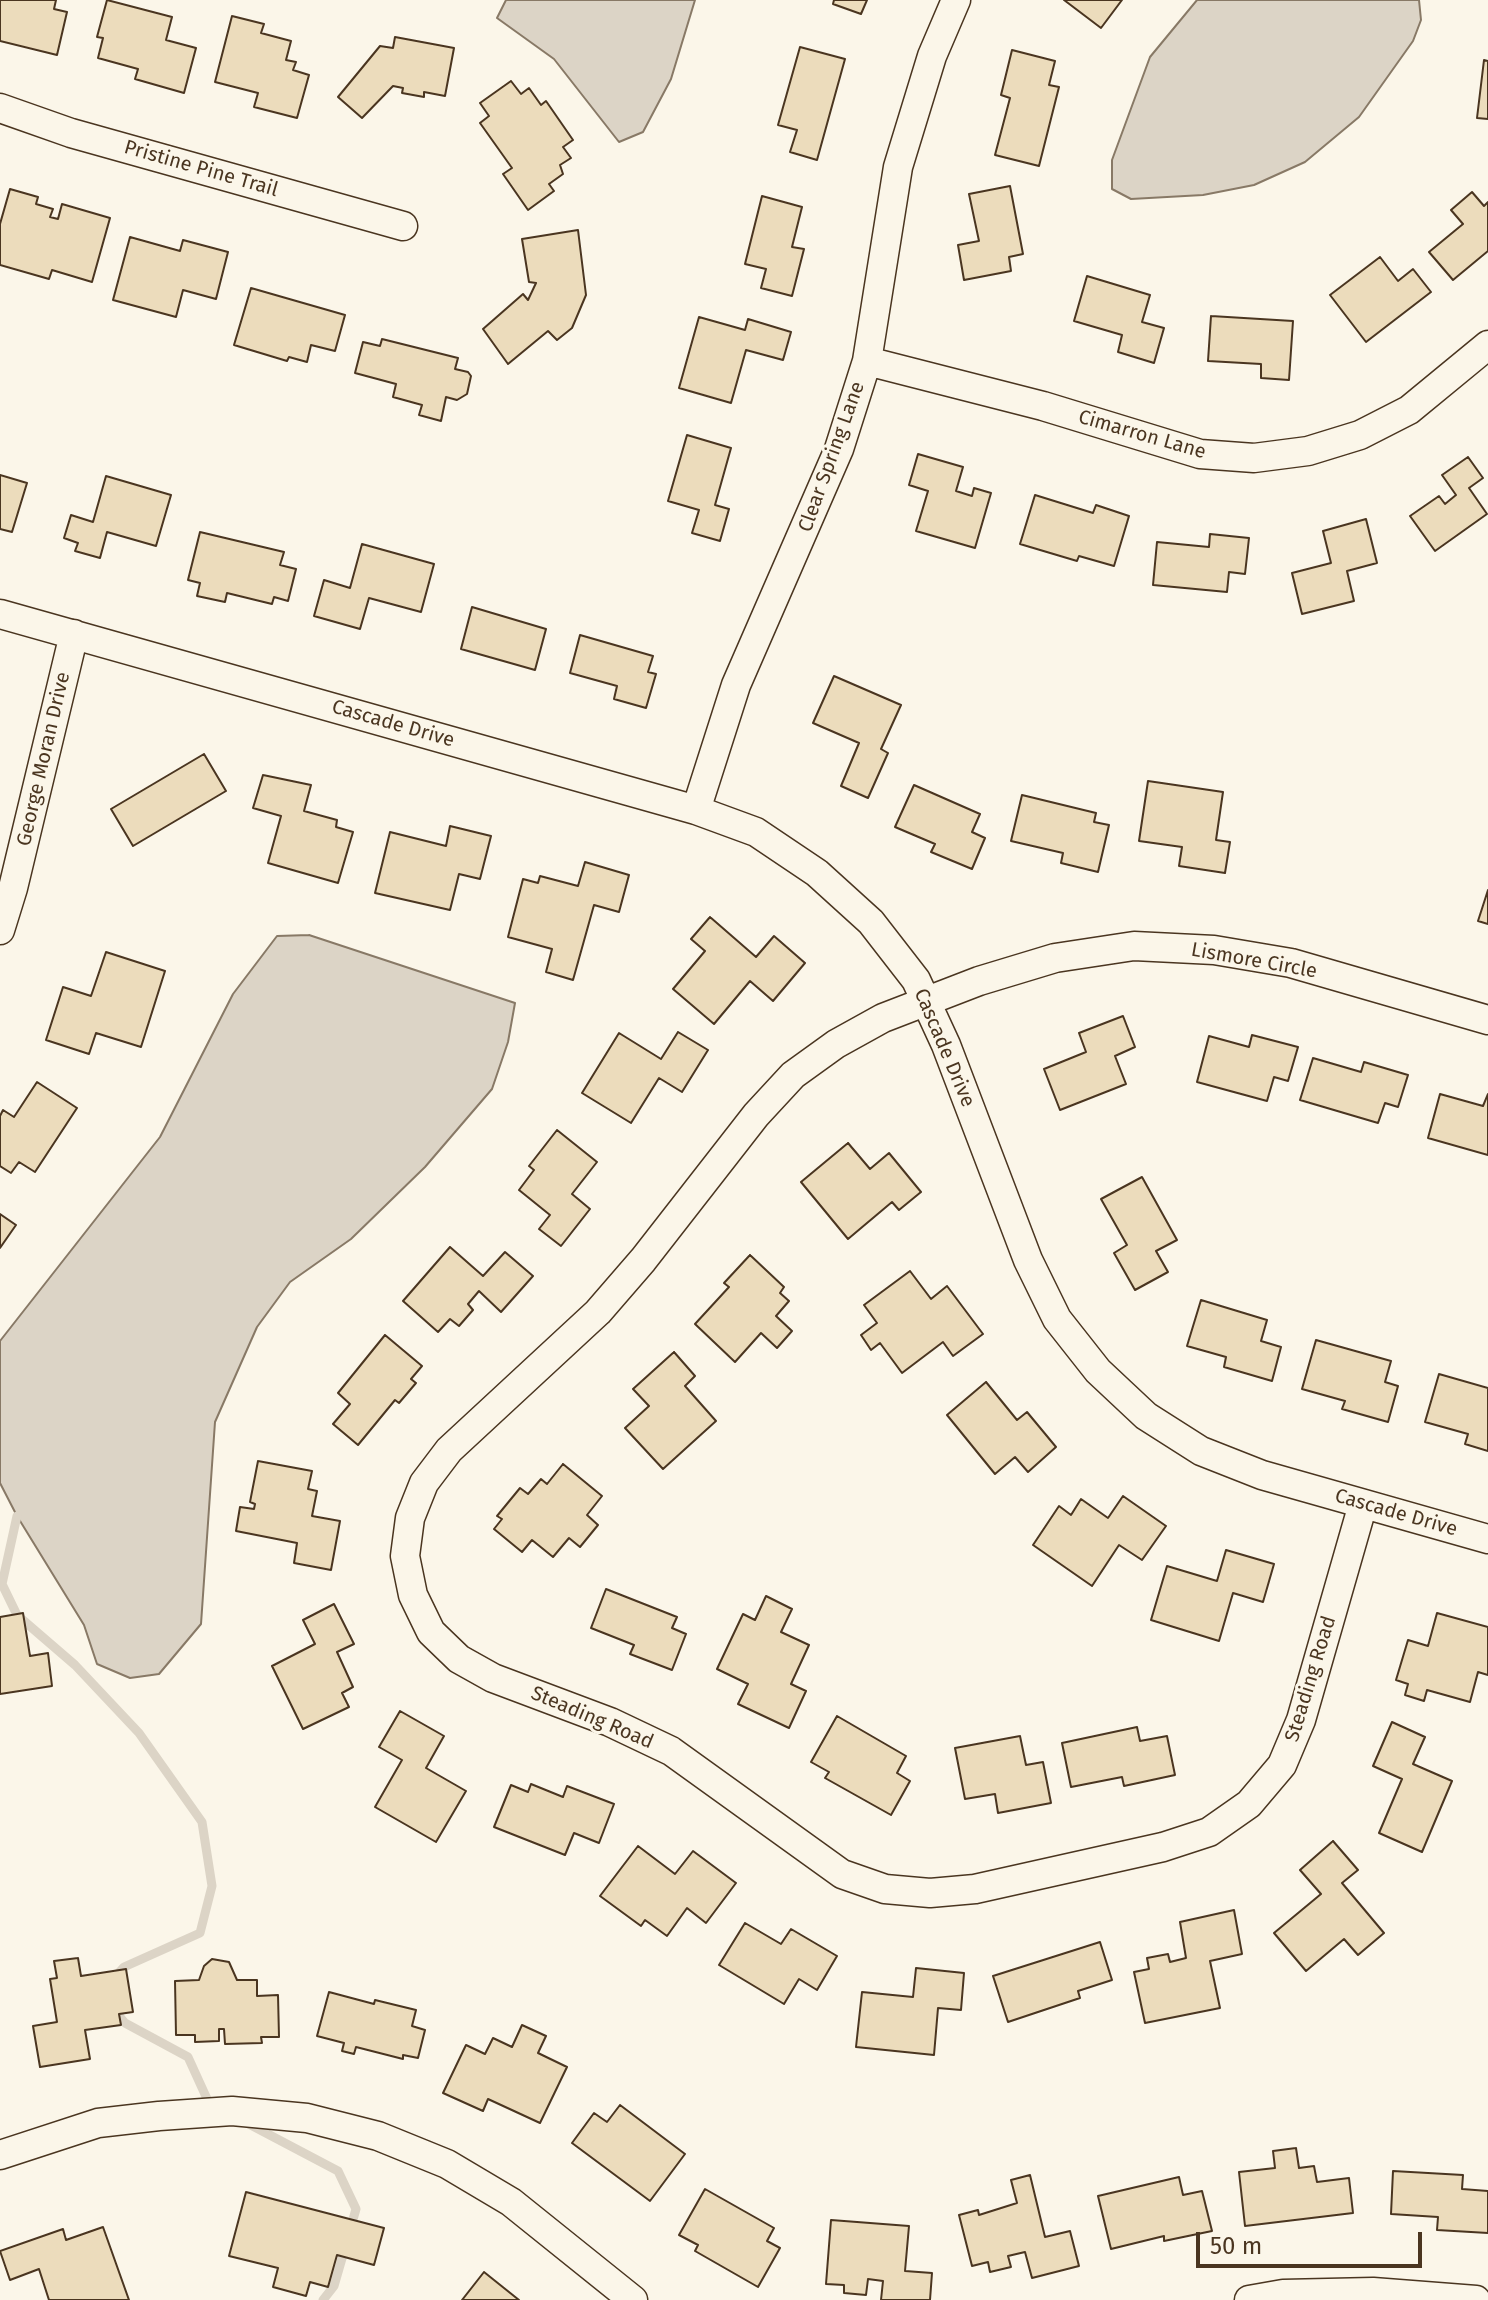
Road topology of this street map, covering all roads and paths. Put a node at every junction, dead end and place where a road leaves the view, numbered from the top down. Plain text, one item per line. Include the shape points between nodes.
1 (956, 0) edge
2 (0, 108) edge
3 (403, 226) dead end
4 (1488, 345) edge
5 (867, 361) junction
6 (0, 614) edge
7 (74, 634) junction
8 (696, 810) junction
9 (0, 930) edge
10 (927, 1003) junction
11 (1488, 1020) edge
12 (1363, 1504) junction
13 (1488, 1539) edge
14 (0, 2155) edge
15 (633, 2300) edge
16 (1249, 2300) edge
17 (1476, 2300) edge

1 - 5 street, Clear Spring Lane via 932,56 898,167
2 - 3 street, Pristine Pine Trail via 71,133
4 - 5 street, Cimarron Lane via 1409,410 1360,435 1308,451 1254,458 1200,454 1043,406
5 - 8 street, Clear Spring Lane via 839,449 736,685
6 - 7 street, Cascade Drive
7 - 8 street, Cascade Drive
7 - 9 street, George Moran Drive
8 - 10 street, Cascade Drive via 756,832 817,873 871,922 916,980
10 - 11 street, Lismore Circle via 1055,958 1147,947 1214,950 1291,963
10 - 12 street, Cascade Drive via 1028,1260 1057,1319 1098,1371 1146,1416 1201,1451
10 - 12 street, Steading Road via 883,1018 793,1075 598,1312 449,1450 424,1483 410,1518 405,1556 413,1595 431,1632 459,1659 493,1678 671,1751 842,1874 885,1889 975,1889 1163,1847 1209,1832 1249,1804 1282,1765 1301,1720
12 - 13 street, Cascade Drive
14 - 15 street via 98,2123 144,2117 232,2111 307,2118 378,2136 447,2164 511,2202
16 - 17 street via 1373,2292

